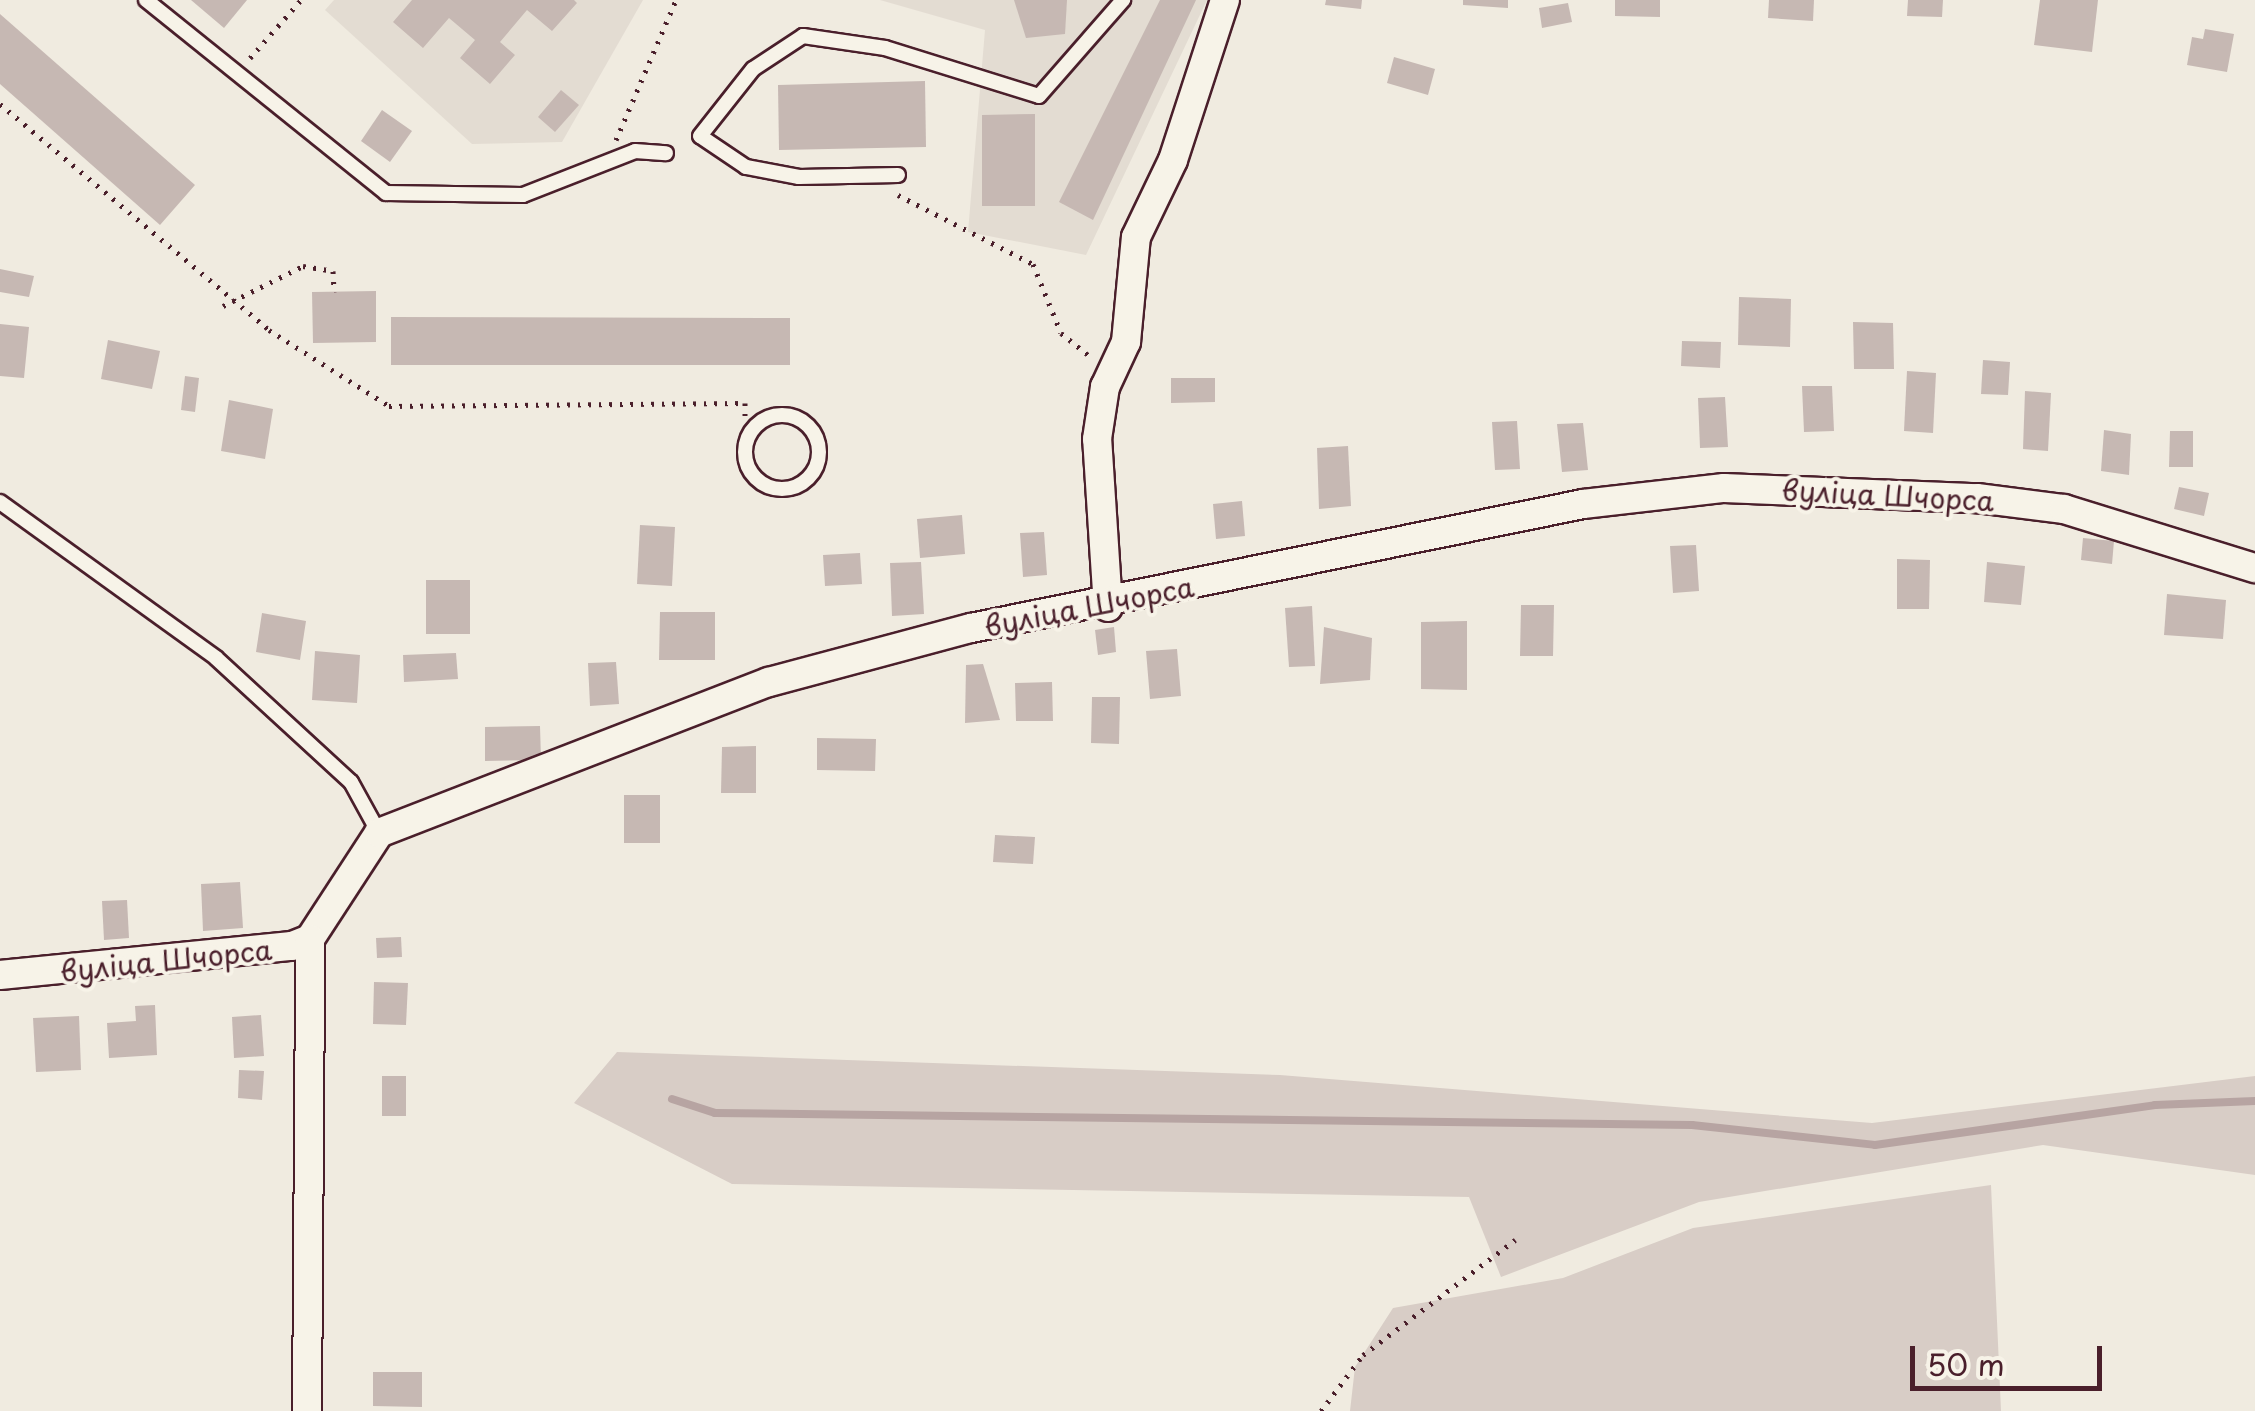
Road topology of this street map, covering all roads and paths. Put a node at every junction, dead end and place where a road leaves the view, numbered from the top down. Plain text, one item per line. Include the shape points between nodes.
1 (146, 0) edge
2 (301, 0) edge
3 (676, 0) edge
4 (1123, 0) edge
5 (1225, 0) edge
6 (234, 76) junction
7 (0, 104) edge
8 (666, 153) dead end
9 (608, 162) junction
10 (898, 175) dead end
11 (860, 176) junction
12 (334, 292) dead end
13 (229, 297) junction
14 (223, 306) dead end
15 (1111, 373) junction
16 (792, 415) joint
17 (744, 416) dead end
18 (0, 502) edge
19 (2255, 568) edge
20 (1108, 607) junction
21 (379, 833) junction
22 (310, 938) junction
23 (0, 975) edge
24 (1514, 1240) dead end
25 (307, 1411) edge
26 (1321, 1411) edge

1 - 6 lane
2 - 6 path
3 - 9 path
4 - 11 lane via 1039,96 885,48 803,36 753,69 700,136 746,167
5 - 15 street via 1173,160 1136,237 1126,342
6 - 9 lane via 386,194 522,195
7 - 13 path
8 - 9 lane
10 - 11 lane
11 - 15 path via 1034,264 1062,332
12 - 13 path via 333,272 303,266
13 - 14 path
13 - 17 path via 314,364 388,406 745,402
15 - 20 street via 1097,439
16 - 16 lane via 816,435 818,462 802,484 766,486 749,470 746,442 762,420
18 - 21 lane via 216,658 351,782
19 - 20 street, вуліца Шчорса via 2064,509 1900,492 1724,488 1564,508
20 - 21 street, вуліца Шчорса via 971,628 768,682
21 - 22 street, вуліца Шчорса
22 - 23 street, вуліца Шчорса via 251,955
22 - 25 street
24 - 26 path via 1363,1355

